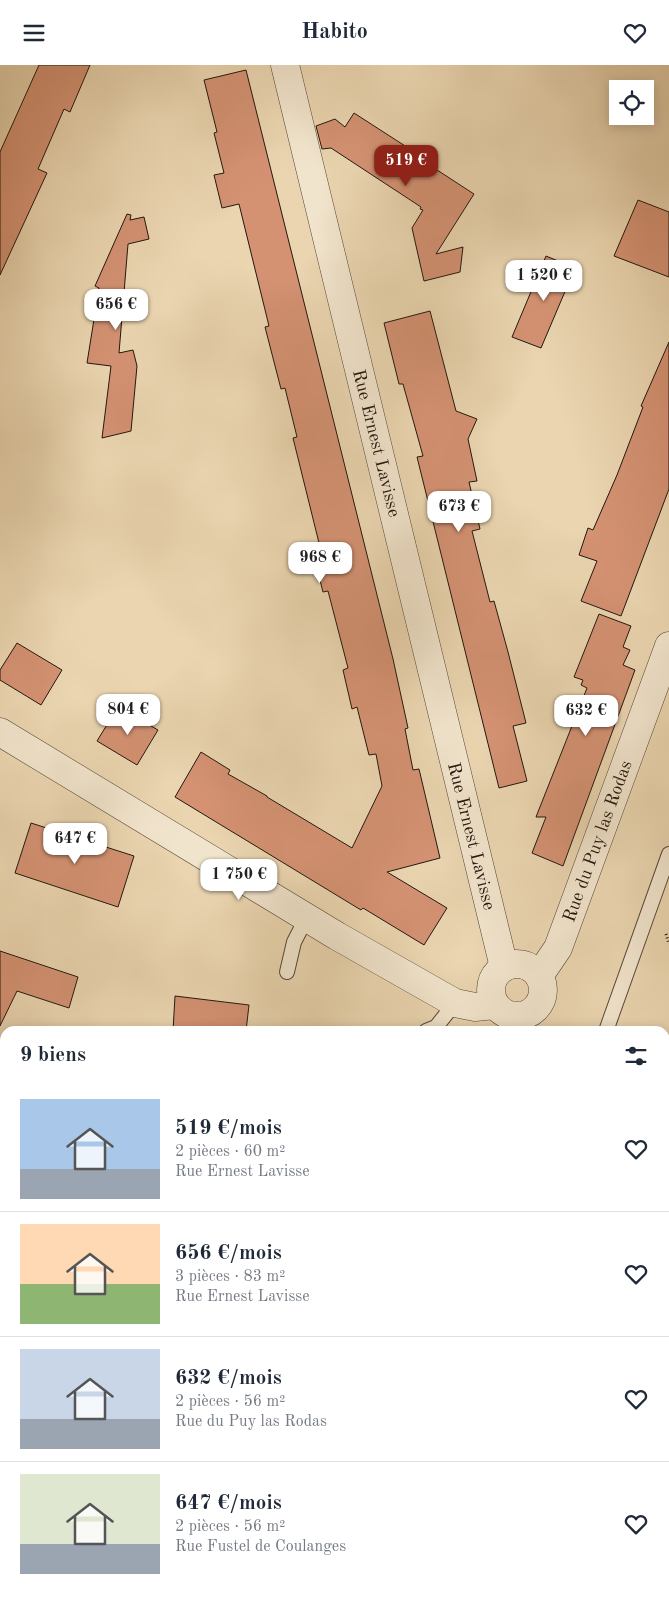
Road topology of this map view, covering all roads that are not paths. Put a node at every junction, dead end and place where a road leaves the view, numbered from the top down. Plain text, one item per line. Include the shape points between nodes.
1 (285, 65) edge
2 (669, 646) edge
3 (0, 732) edge
4 (669, 854) edge
5 (306, 917) junction
6 (504, 967) junction
7 (287, 972) dead end
8 (539, 976) junction
9 (455, 1003) junction
10 (495, 1005) junction
11 (437, 1026) edge
12 (608, 1026) edge

1 - 6 street, Rue Ernest Lavisse
2 - 8 street, Rue du Puy las Rodas via 558,948
3 - 5 street
4 - 12 lane
5 - 7 lane via 294,942
5 - 9 street
6 - 8 street via 527,965
6 - 10 street via 492,979 491,997
8 - 10 street via 543,991 537,1007 531,1012 516,1017 500,1011
9 - 10 street via 475,1007
9 - 11 lane

